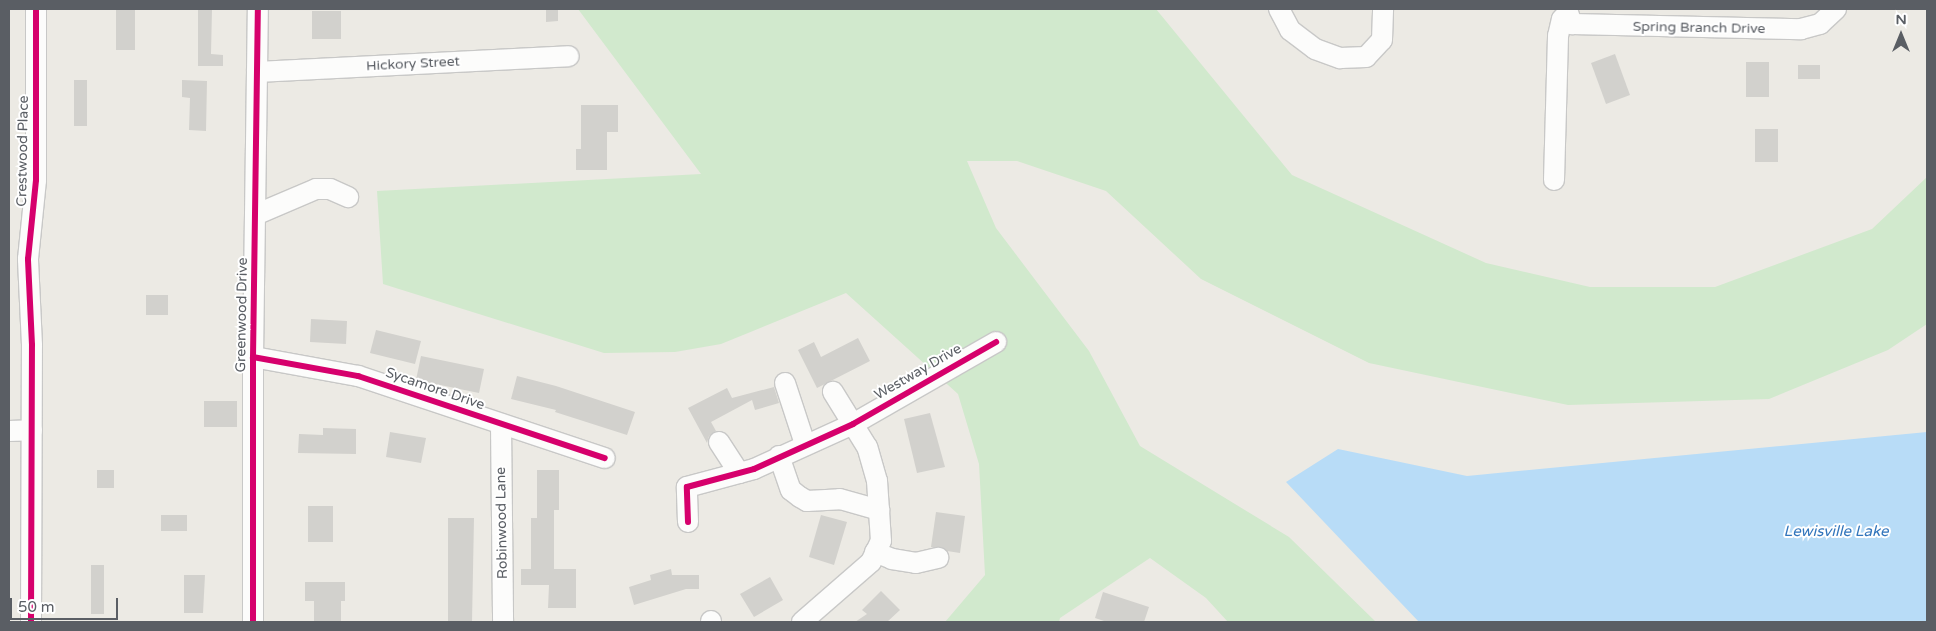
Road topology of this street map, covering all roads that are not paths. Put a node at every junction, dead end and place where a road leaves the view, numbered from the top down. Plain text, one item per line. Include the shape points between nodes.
1 (36, 9) edge
2 (258, 9) edge
3 (1279, 9) edge
4 (1383, 9) edge
5 (1836, 9) edge
6 (1567, 11) edge
7 (569, 56) dead end
8 (257, 72) junction
9 (1554, 180) dead end
10 (348, 197) dead end
11 (255, 215) junction
12 (996, 342) dead end
13 (253, 357) junction
14 (785, 383) dead end
15 (833, 392) dead end
16 (501, 424) junction
17 (852, 424) junction
18 (32, 430) junction
19 (9, 431) edge
20 (719, 442) dead end
21 (805, 444) junction
22 (779, 456) junction
23 (605, 458) dead end
24 (739, 474) junction
25 (880, 510) junction
26 (688, 522) dead end
27 (875, 552) junction
28 (938, 558) dead end
29 (31, 622) edge
30 (253, 622) edge
31 (503, 622) edge
32 (802, 622) edge

1 - 18 street, Crestwood Place via 36,180 28,259
2 - 8 street, Greenwood Drive
3 - 4 street via 1290,30 1315,49 1340,58 1366,57 1382,40
5 - 6 street, Spring Branch Drive via 1820,24 1802,29 1572,24
6 - 9 street via 1558,36
7 - 8 street, Hickory Street
8 - 11 street, Greenwood Drive
10 - 11 street via 330,190 316,190
11 - 13 street, Greenwood Drive
12 - 17 street, Westway Drive
13 - 16 street, Sycamore Drive via 358,376
13 - 30 street, Greenwood Drive
14 - 21 street
15 - 17 street
16 - 23 street, Sycamore Drive
16 - 31 street, Robinwood Lane
17 - 21 street
17 - 25 street via 867,447 877,481
18 - 19 street
18 - 29 street, Crestwood Place
20 - 24 street
21 - 22 street
22 - 24 street
22 - 25 street via 791,490 800,497 808,501 840,499
24 - 26 street via 687,487
25 - 27 street via 881,541
27 - 28 street via 916,563
27 - 32 street via 871,562

